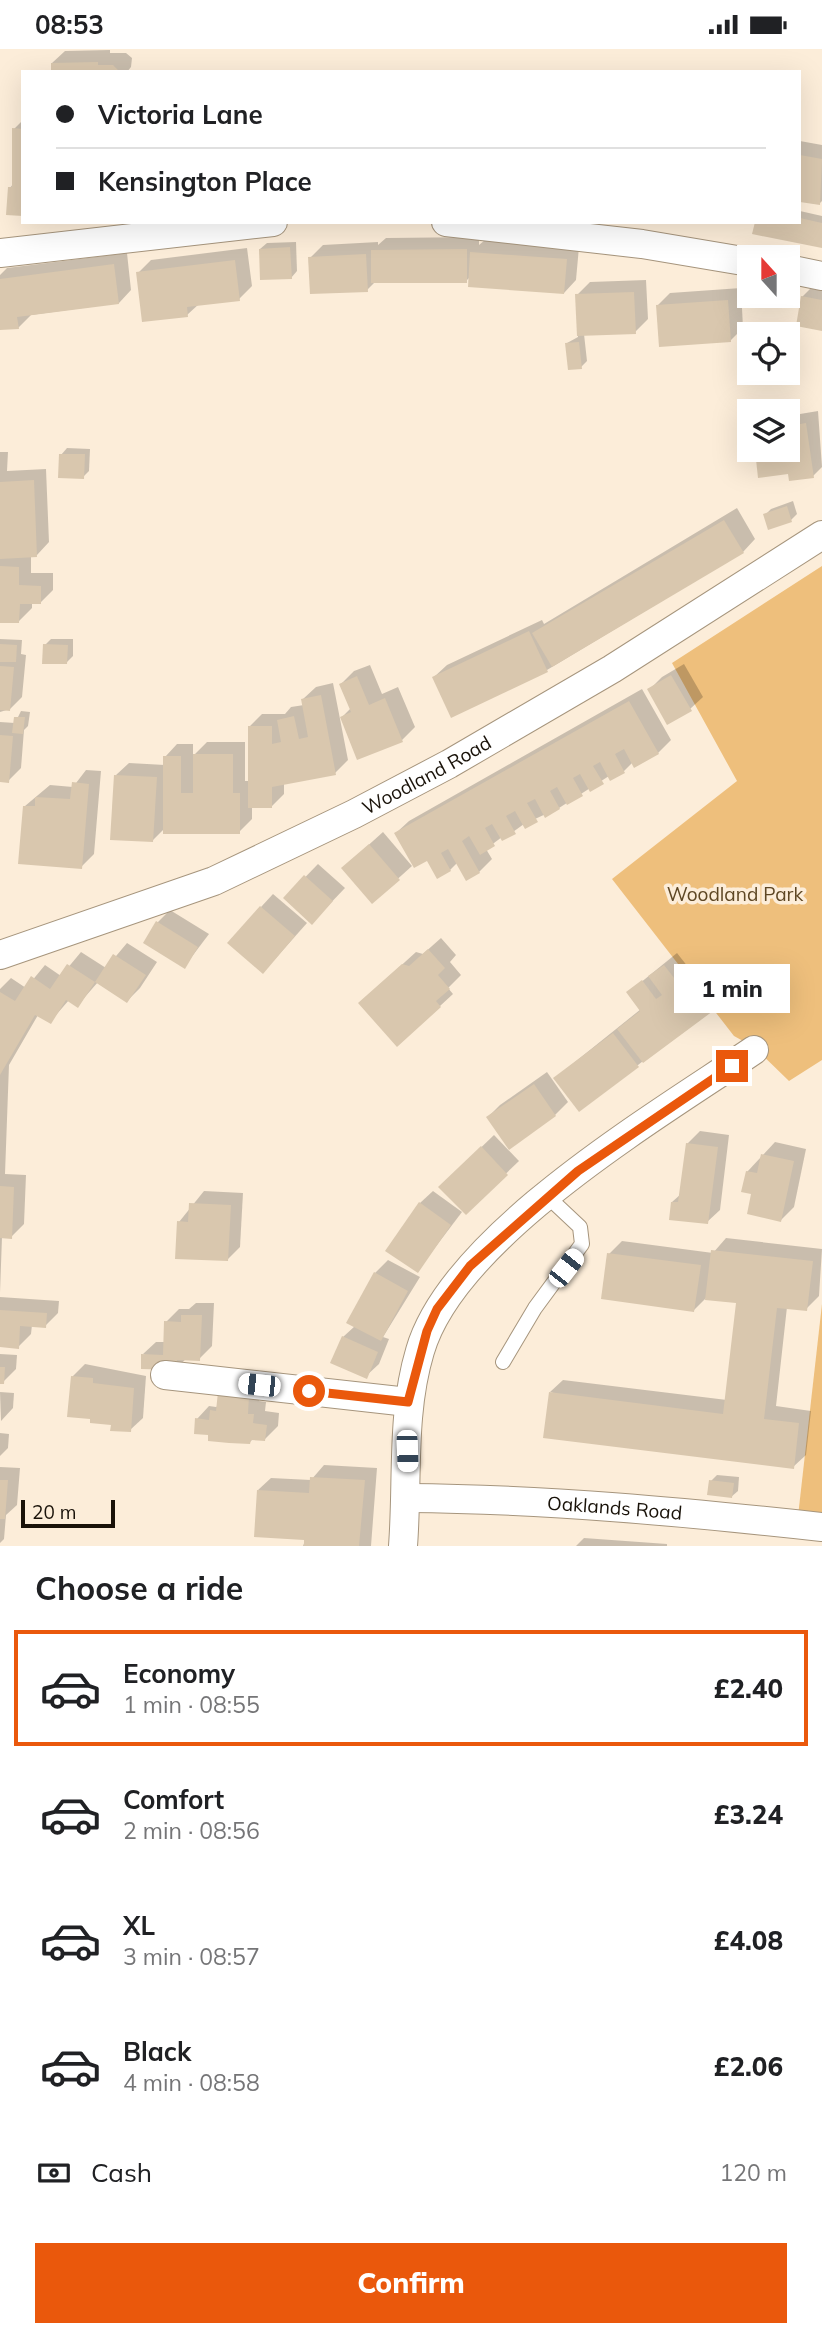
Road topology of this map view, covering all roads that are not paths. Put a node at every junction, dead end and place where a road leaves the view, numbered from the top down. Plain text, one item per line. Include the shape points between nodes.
1 (256, 224) edge
2 (464, 224) edge
3 (0, 253) edge
4 (737, 260) edge
5 (800, 271) edge
6 (822, 276) edge
7 (822, 535) edge
8 (0, 955) edge
9 (754, 1050) dead end
10 (547, 1196) junction
11 (503, 1362) dead end
12 (165, 1375) dead end
13 (408, 1402) junction
14 (407, 1499) junction
15 (822, 1527) edge
16 (403, 1546) edge

1 - 3 street
2 - 4 street
5 - 6 street
7 - 8 street, Woodland Road via 612,669 355,814 214,881
9 - 10 street
10 - 11 lane via 580,1227 582,1244
10 - 13 street via 470,1266 437,1309 421,1348
12 - 13 street
13 - 14 street
14 - 15 street, Oaklands Road via 682,1512
14 - 16 street

